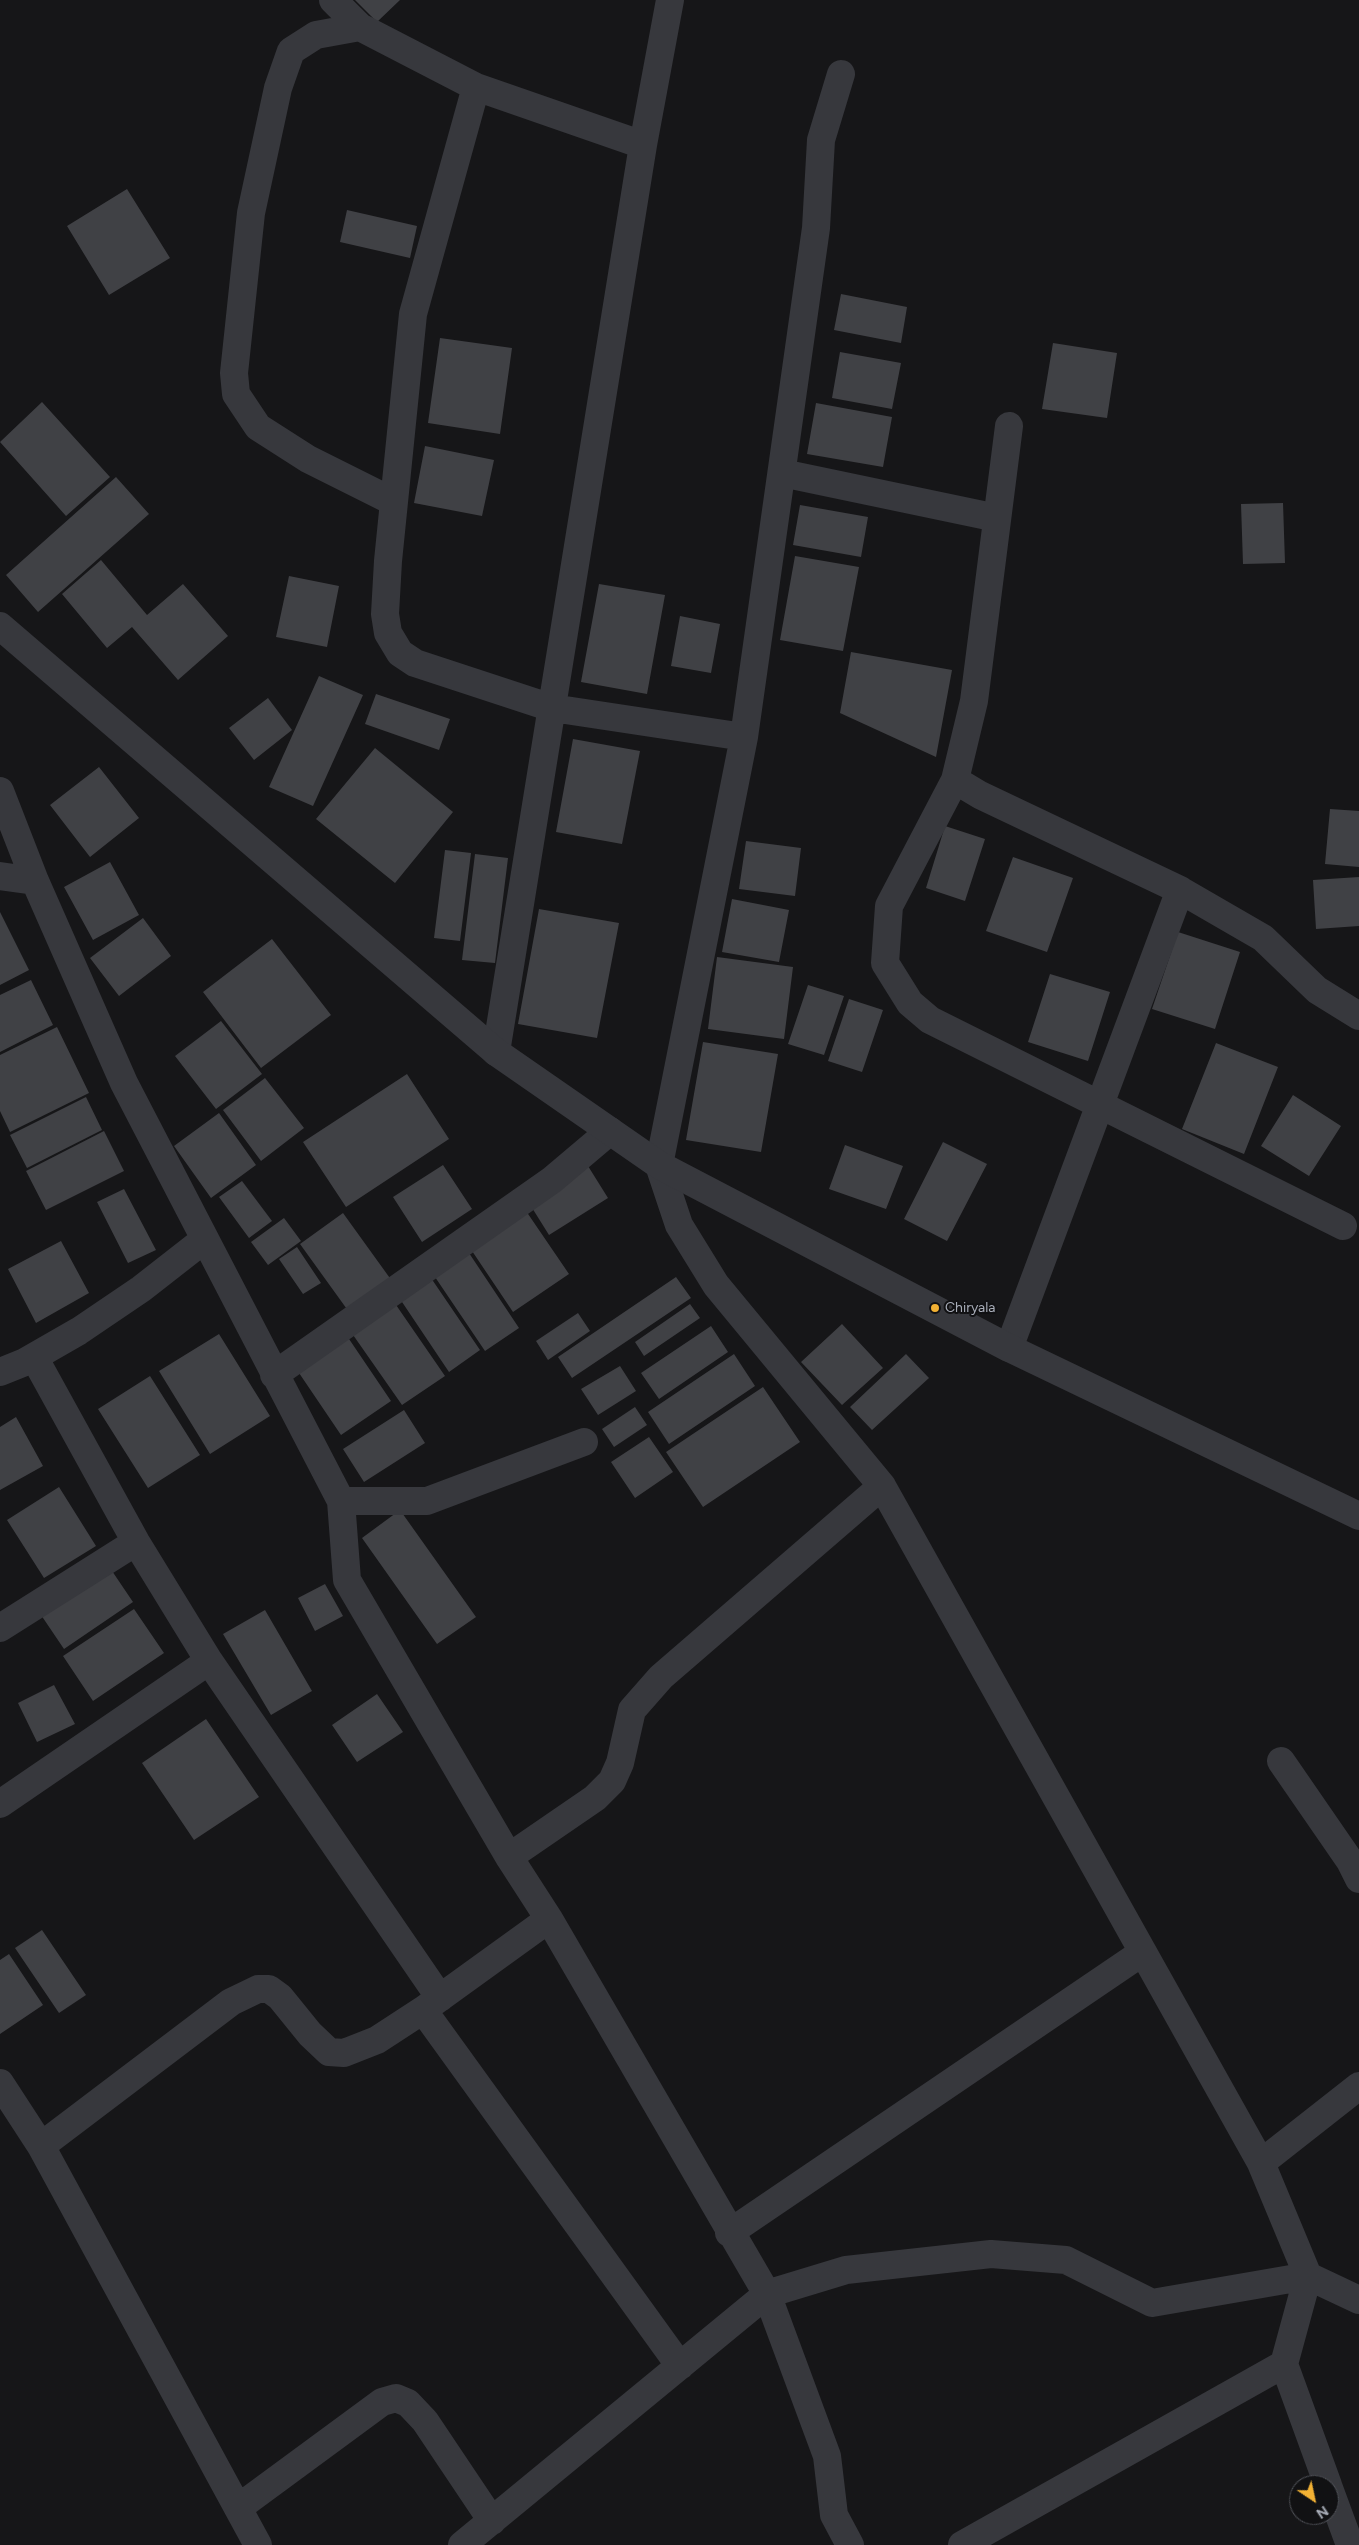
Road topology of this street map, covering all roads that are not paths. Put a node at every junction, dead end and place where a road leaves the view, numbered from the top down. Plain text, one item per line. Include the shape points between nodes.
1 (333, 0) edge
2 (670, 0) edge
3 (360, 27) junction
4 (841, 74) dead end
5 (476, 87) junction
6 (642, 145) junction
7 (1009, 426) dead end
8 (782, 473) junction
9 (394, 502) junction
10 (997, 518) junction
11 (0, 626) edge
12 (552, 708) junction
13 (744, 737) junction
14 (955, 780) junction
15 (0, 791) edge
16 (0, 876) edge
17 (35, 881) junction
18 (1180, 890) junction
19 (1359, 1016) edge
20 (496, 1052) junction
21 (1101, 1104) junction
22 (610, 1131) junction
23 (659, 1165) junction
24 (1343, 1226) dead end
25 (205, 1239) junction
26 (1009, 1348) junction
27 (34, 1357) junction
28 (0, 1372) edge
29 (274, 1375) junction
30 (584, 1442) dead end
31 (882, 1486) junction
32 (341, 1500) junction
33 (1359, 1516) edge
34 (136, 1542) junction
35 (0, 1628) edge
36 (209, 1661) junction
37 (1282, 1761) dead end
38 (0, 1804) edge
39 (509, 1857) junction
40 (1359, 1879) edge
41 (549, 1919) junction
42 (1143, 1952) junction
43 (432, 2004) junction
44 (0, 2083) edge
45 (1359, 2086) edge
46 (41, 2146) junction
47 (1261, 2163) junction
48 (730, 2233) junction
49 (1308, 2276) junction
50 (767, 2294) junction
51 (1359, 2300) edge
52 (1284, 2364) junction
53 (680, 2366) junction
54 (1325, 2475) edge
55 (238, 2508) junction
56 (1339, 2514) edge
57 (492, 2522) junction
58 (258, 2545) edge
59 (462, 2545) edge
60 (850, 2545) edge
61 (962, 2545) edge
62 (1350, 2545) edge

1 - 3 street
2 - 6 street
3 - 5 street
3 - 9 street via 316,34 291,51 278,88 251,213 234,373 236,394 258,427 308,459
4 - 8 street via 821,140 816,228
5 - 6 street
5 - 9 street via 413,314
6 - 12 street
7 - 10 street
8 - 10 street
8 - 13 street
9 - 12 street via 385,614 388,634 400,653 415,662
10 - 14 street via 974,701
11 - 20 street
12 - 13 street
12 - 20 street
13 - 23 street
14 - 18 street
14 - 21 street via 889,906 885,963 910,1004 930,1020
15 - 17 street
16 - 17 street
17 - 25 street via 124,1083
18 - 19 street via 1263,938 1317,990
18 - 21 street
20 - 22 street
21 - 24 street
21 - 26 street
22 - 23 street
22 - 29 street via 552,1180
23 - 26 street
23 - 31 street via 679,1225 716,1285
25 - 27 street via 141,1289
25 - 29 street
26 - 33 street
27 - 28 street
27 - 34 street
29 - 32 street
30 - 32 street via 427,1501
31 - 39 street via 661,1676 632,1710 620,1763 612,1781 595,1798
31 - 42 street
32 - 39 street via 347,1580
34 - 35 street
34 - 36 street
36 - 38 street
36 - 43 street
37 - 40 street
39 - 41 street
41 - 43 street
41 - 48 street
42 - 47 street
42 - 48 street
43 - 46 street via 377,2040 344,2052 329,2052 280,1997 269,1989 258,1989 231,2002
43 - 53 street
44 - 46 street
45 - 47 street
46 - 55 street
47 - 49 street
48 - 50 street
49 - 50 street via 1152,2303 1066,2260 991,2254 846,2270
49 - 51 street
49 - 52 street
50 - 53 street
50 - 60 street via 827,2456 834,2514
52 - 54 street
52 - 61 street
53 - 57 street
55 - 57 street via 382,2402 396,2398 408,2404 425,2421
55 - 58 street
56 - 62 street
57 - 59 street

